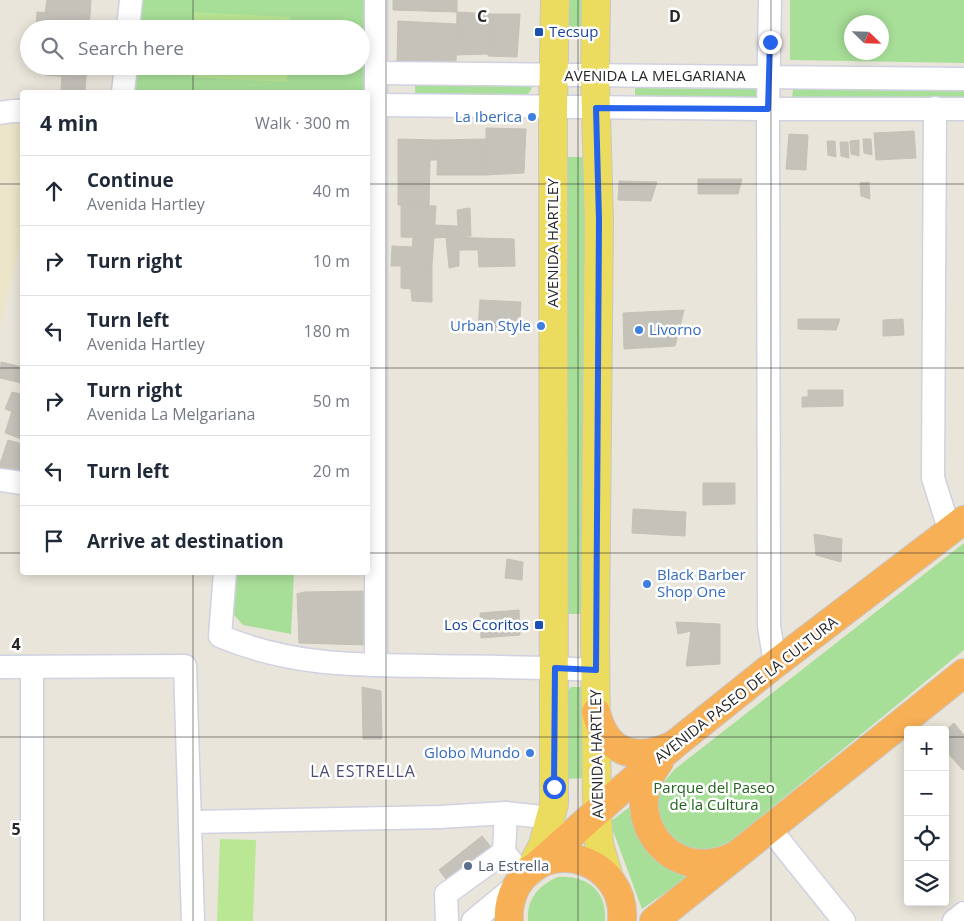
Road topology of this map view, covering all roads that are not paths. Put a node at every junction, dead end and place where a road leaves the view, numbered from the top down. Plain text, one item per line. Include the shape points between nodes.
1 (131, 0) edge
2 (376, 0) edge
3 (555, 0) edge
4 (596, 0) edge
5 (770, 0) edge
6 (129, 20) edge
7 (377, 73) junction
8 (125, 75) edge
9 (553, 75) junction
10 (595, 76) junction
11 (769, 77) junction
12 (964, 79) edge
13 (124, 90) edge
14 (377, 105) junction
15 (553, 108) junction
16 (596, 108) junction
17 (935, 108) junction
18 (768, 109) junction
19 (964, 109) edge
20 (20, 111) edge
21 (0, 113) edge
22 (372, 216) edge
23 (0, 480) edge
24 (20, 483) edge
25 (957, 526) edge
26 (225, 575) edge
27 (776, 664) junction
28 (376, 665) junction
29 (0, 667) edge
30 (32, 667) junction
31 (555, 668) junction
32 (596, 670) junction
33 (964, 673) edge
34 (596, 712) junction
35 (675, 744) junction
36 (506, 813) junction
37 (597, 813) junction
38 (552, 818) junction
39 (191, 822) junction
40 (770, 829) junction
41 (504, 852) junction
42 (740, 854) junction
43 (526, 875) junction
44 (609, 878) junction
45 (964, 913) edge
46 (32, 921) edge
47 (193, 921) edge
48 (447, 921) edge
49 (474, 921) edge
50 (510, 921) edge
51 (622, 921) edge
52 (654, 921) edge
53 (844, 921) edge
54 (954, 921) edge

1 - 6 street
2 - 7 street
3 - 9 main road, AVENIDA HARTLEY
4 - 10 main road, AVENIDA HARTLEY
5 - 11 street
7 - 9 street, AVENIDA LA MELGARIANA
7 - 14 street
8 - 13 street
9 - 10 street, AVENIDA LA MELGARIANA
9 - 15 main road, AVENIDA HARTLEY
10 - 11 street, AVENIDA LA MELGARIANA
10 - 16 main road, AVENIDA HARTLEY
11 - 12 street, AVENIDA LA MELGARIANA
11 - 18 street
14 - 15 street
14 - 22 street
15 - 16 street
15 - 31 main road, AVENIDA HARTLEY
16 - 18 street
16 - 32 main road, AVENIDA HARTLEY via 599,230
17 - 18 street
17 - 19 street
17 - 25 street via 933,478
18 - 27 street via 769,626
20 - 21 street
22 - 28 street
23 - 24 street
25 - 27 highway, AVENIDA PASEO DE LA CULTURA
26 - 28 street via 220,636 242,646 283,656 323,663
27 - 35 highway, AVENIDA PASEO DE LA CULTURA
28 - 31 street
29 - 30 street
30 - 39 street via 185,666
30 - 46 street
31 - 32 street
31 - 38 main road, AVENIDA HARTLEY
32 - 34 main road, AVENIDA HARTLEY
33 - 40 highway
34 - 35 highway via 608,739 619,749 638,754 657,752
34 - 37 main road, AVENIDA HARTLEY
35 - 37 highway, AVENIDA PASEO DE LA CULTURA
35 - 42 highway via 652,771 645,788 645,816 656,841 670,854 686,862 723,862
36 - 38 street
36 - 39 street
36 - 41 street
37 - 43 highway, AVENIDA PASEO DE LA CULTURA
37 - 44 main road, AVENIDA HARTLEY via 599,844
38 - 43 main road, AVENIDA HARTLEY via 544,845
39 - 47 street
40 - 42 highway
40 - 53 street
41 - 43 street
41 - 48 street via 446,894
42 - 52 highway
43 - 44 highway via 553,859 566,858 594,865
43 - 49 street, AVENIDA PASEO DE LA CULTURA
43 - 50 highway via 511,901
44 - 51 highway via 621,903
45 - 54 street

